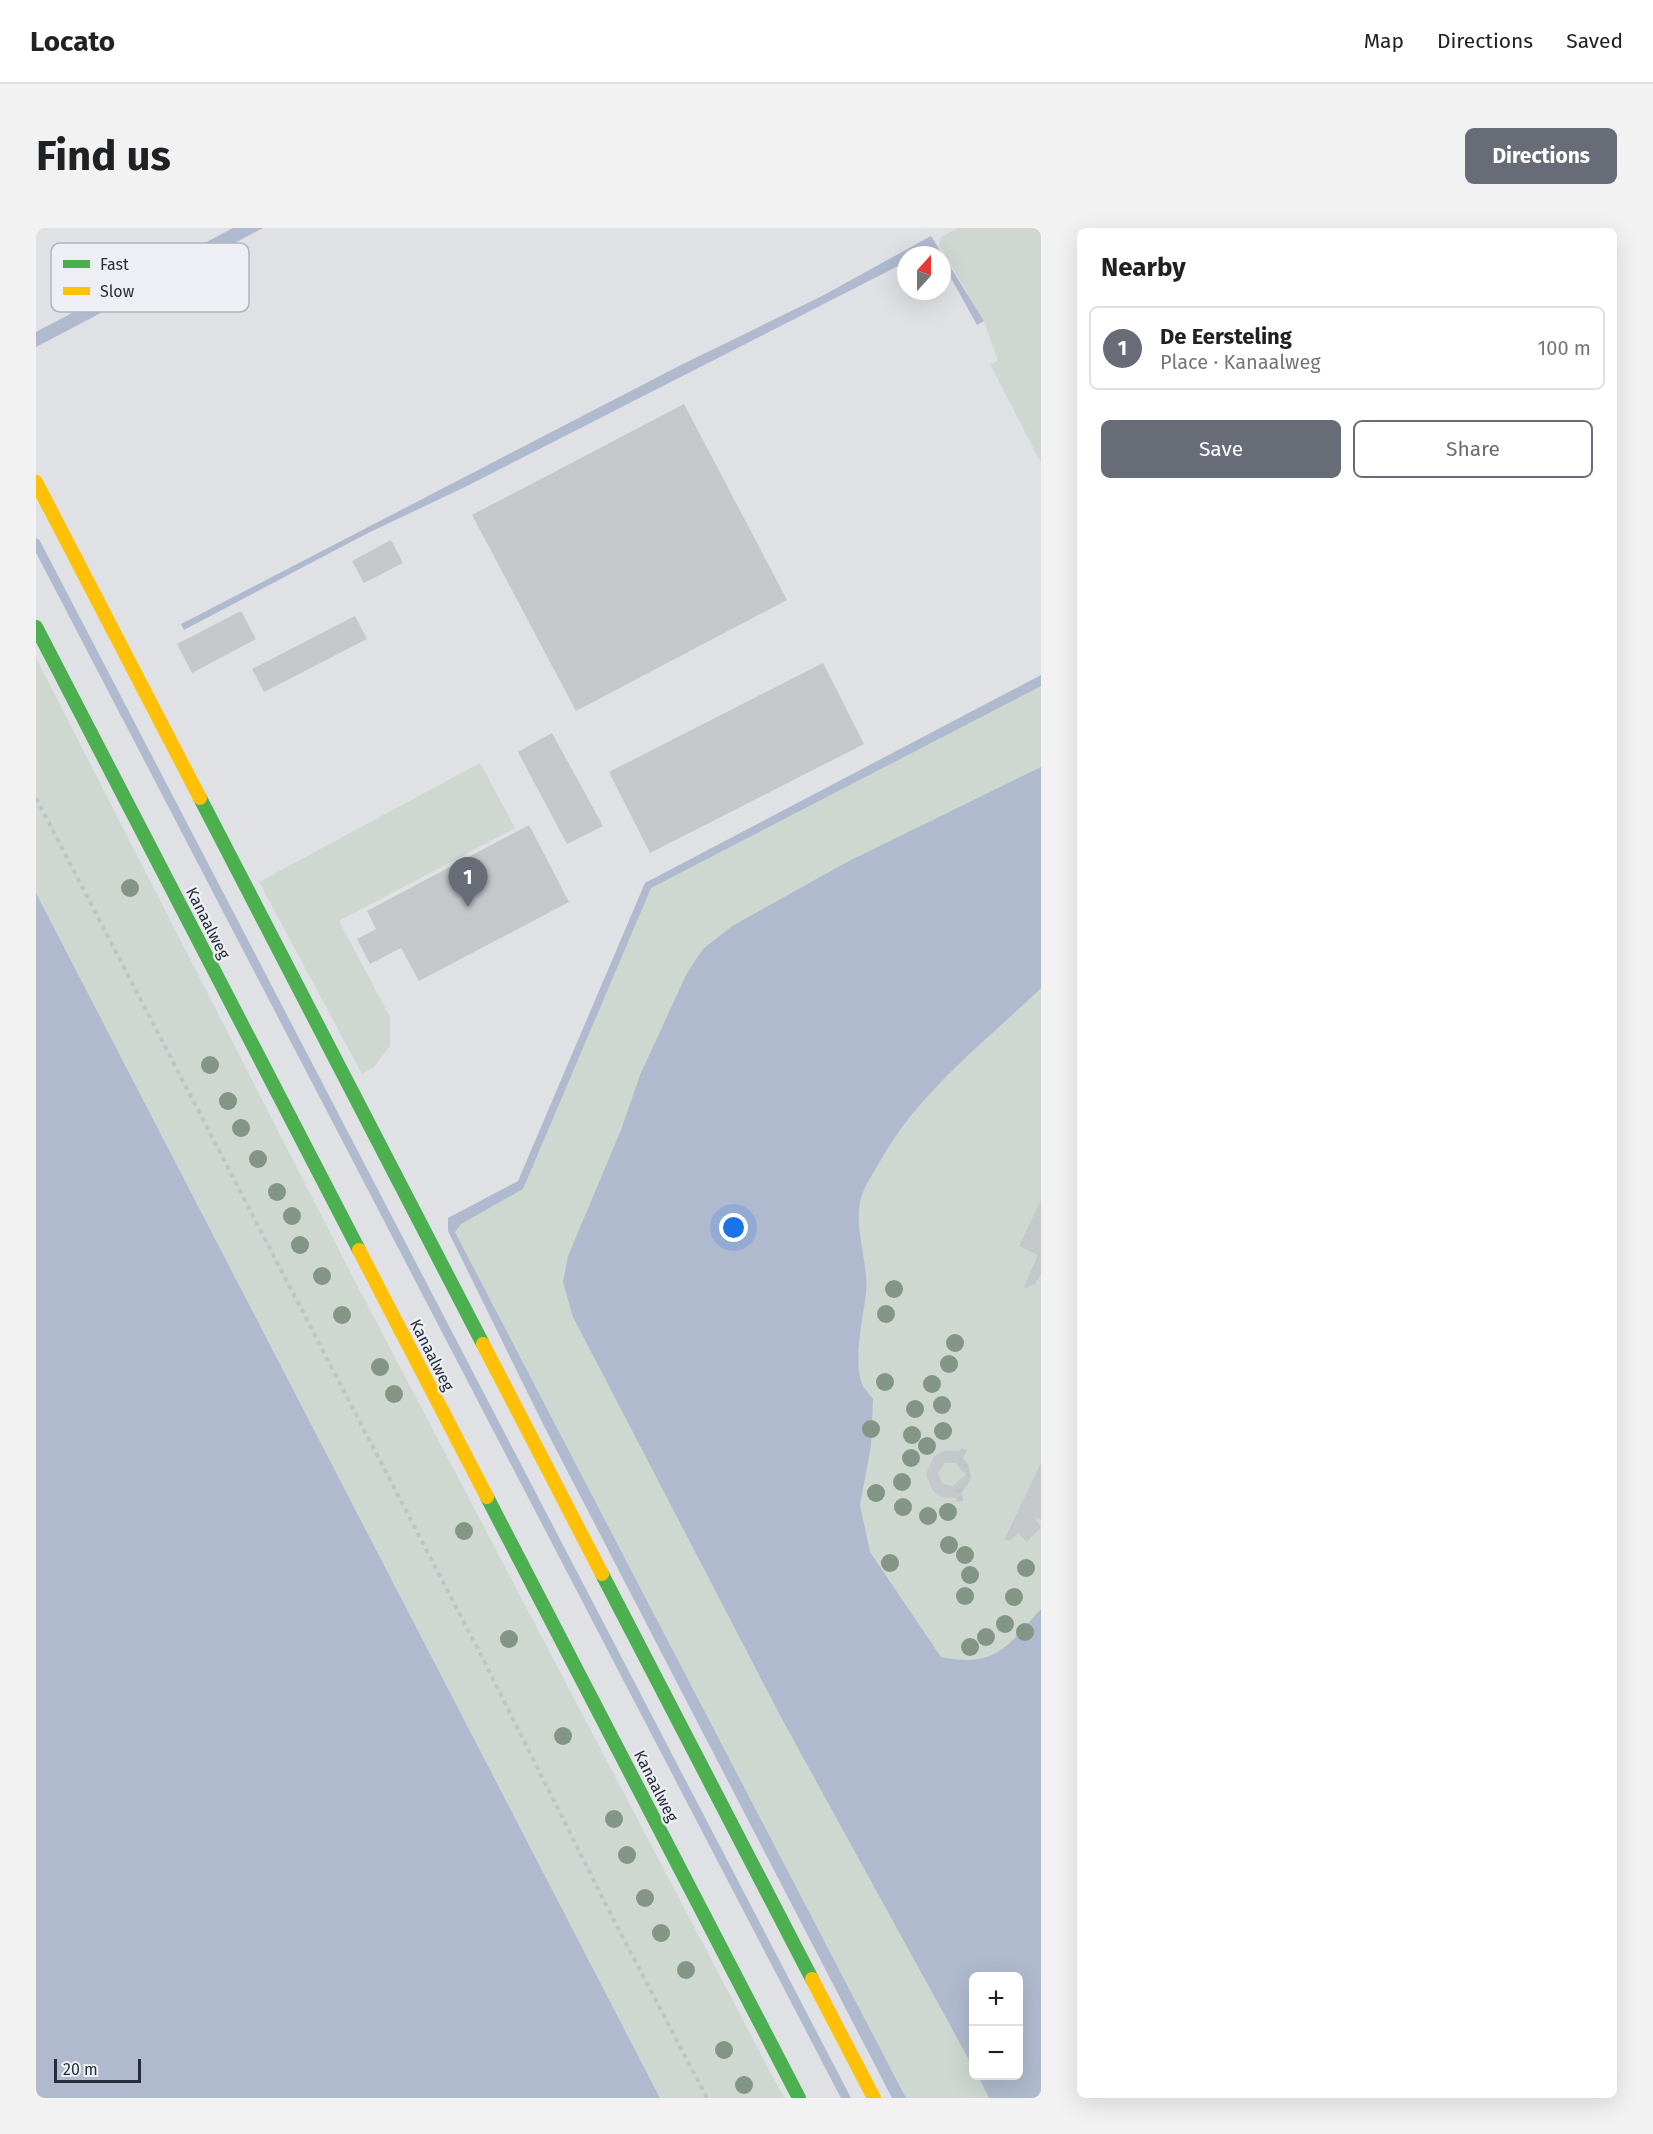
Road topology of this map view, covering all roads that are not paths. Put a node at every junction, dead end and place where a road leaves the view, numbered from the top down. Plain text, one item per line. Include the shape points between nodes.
1 (36, 482) edge
2 (36, 627) edge
3 (799, 2098) edge
4 (874, 2098) edge

1 - 4 street
2 - 3 street, Kanaalweg

